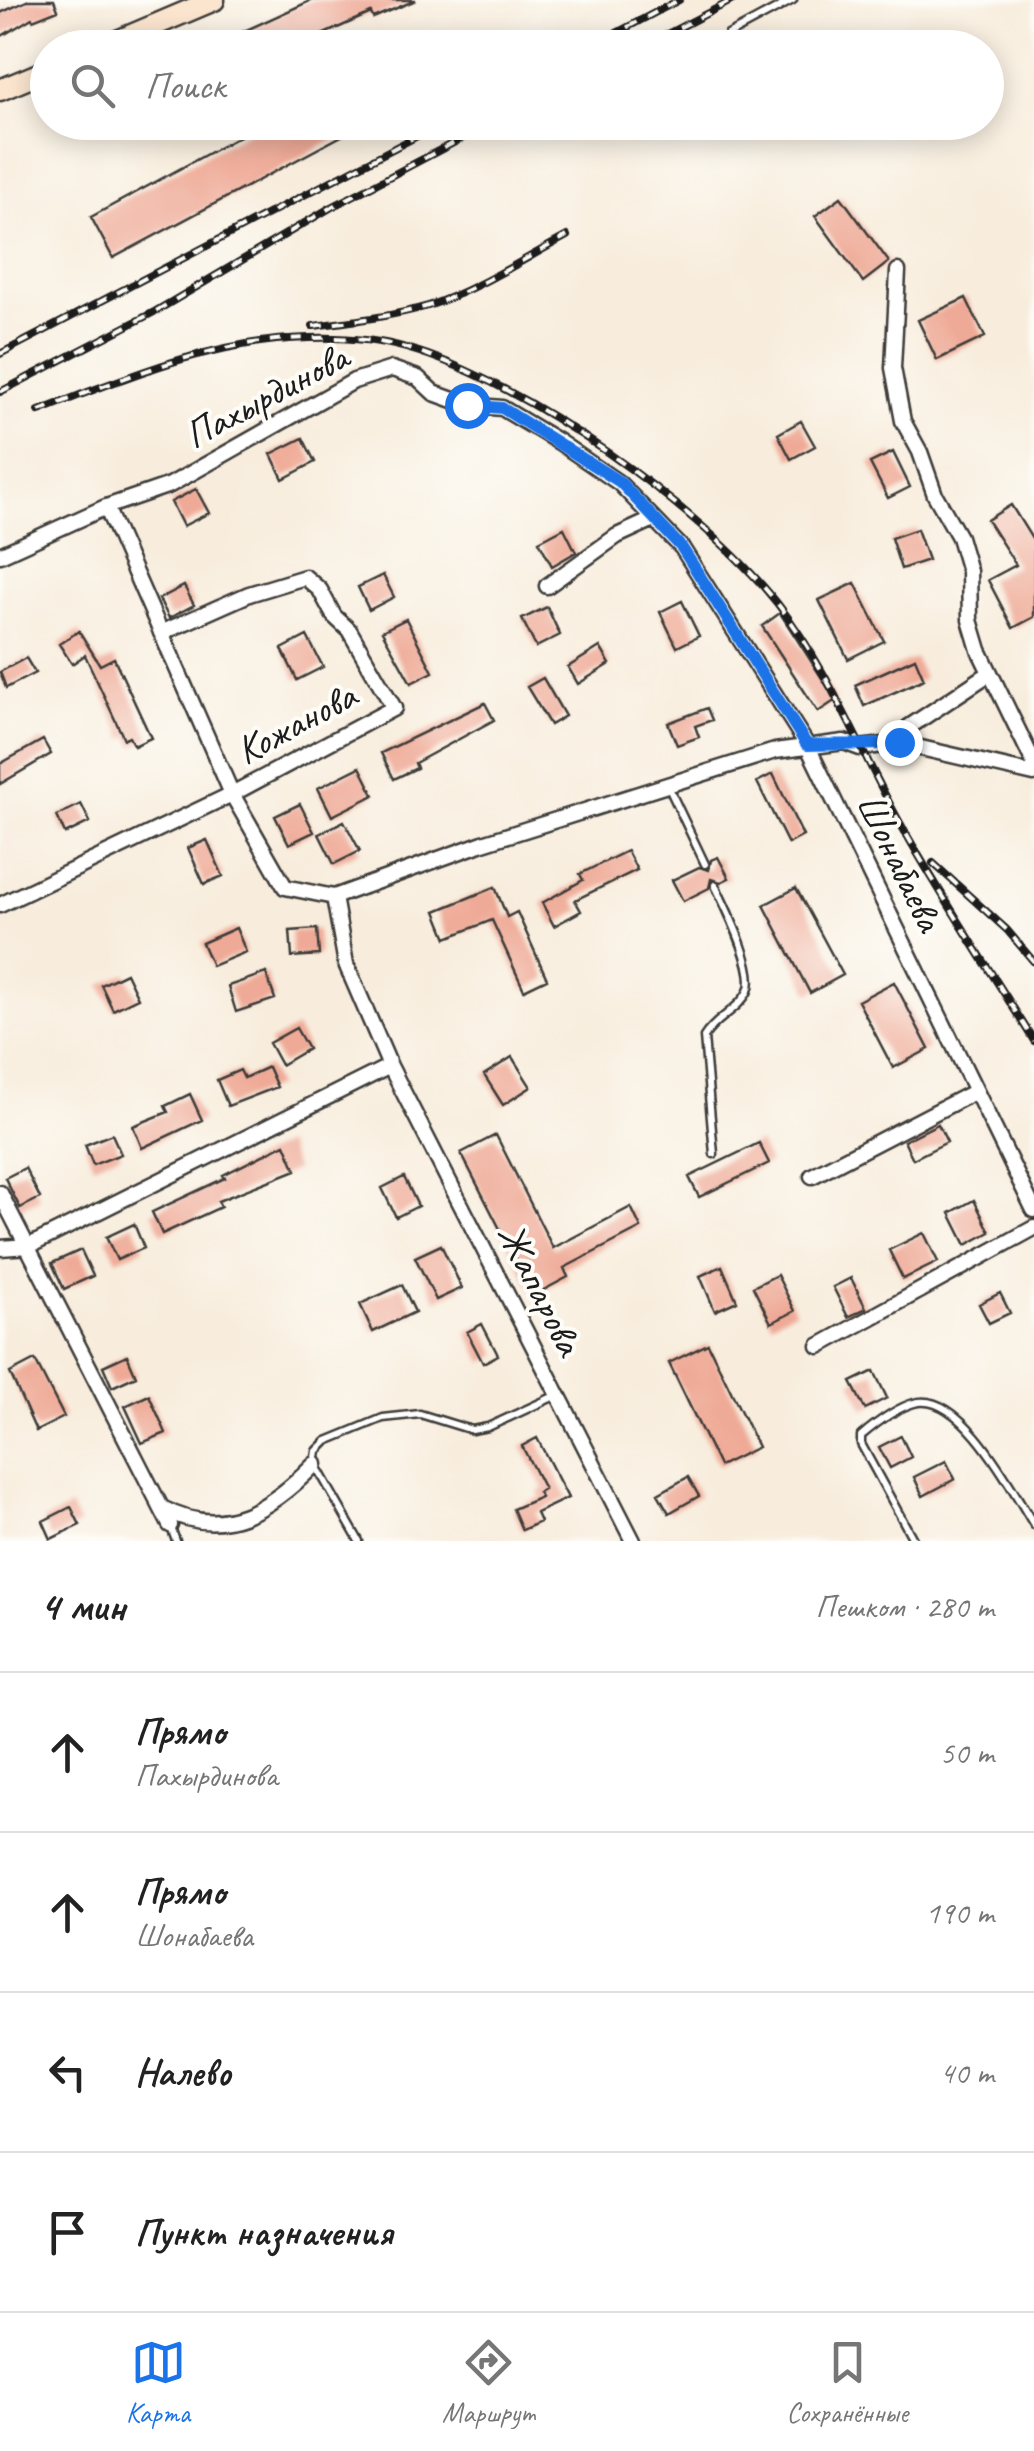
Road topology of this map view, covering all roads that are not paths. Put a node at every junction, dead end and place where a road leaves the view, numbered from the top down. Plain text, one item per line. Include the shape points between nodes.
1 (214, 0) edge
2 (793, 0) edge
3 (143, 30) edge
4 (737, 30) edge
5 (30, 78) edge
6 (0, 90) edge
7 (898, 271) dead end
8 (559, 442) joint
9 (106, 507) junction
10 (654, 519) junction
11 (0, 556) edge
12 (547, 586) dead end
13 (161, 633) junction
14 (990, 673) junction
15 (899, 742) junction
16 (807, 745) junction
17 (1034, 764) edge
18 (1034, 774) edge
19 (668, 785) junction
20 (232, 794) junction
21 (705, 864) dead end
22 (714, 885) dead end
23 (334, 897) junction
24 (0, 905) edge
25 (390, 1066) junction
26 (976, 1091) junction
27 (714, 1154) dead end
28 (812, 1176) dead end
29 (0, 1193) edge
30 (1034, 1210) edge
31 (1034, 1228) edge
32 (29, 1246) junction
33 (0, 1248) edge
34 (819, 1346) dead end
35 (558, 1395) junction
36 (315, 1464) junction
37 (161, 1508) junction
38 (170, 1525) joint
39 (1034, 1525) edge
40 (176, 1541) edge
41 (359, 1541) edge
42 (633, 1541) edge
43 (914, 1541) edge

1 - 3 main road
2 - 4 lane
5 - 6 main road
7 - 14 street via 894,368 903,422 959,537 969,571 970,620
8 - 9 street, Пахырдинова via 502,408 467,405 392,368 354,381 170,485
8 - 10 street, Шонабаева via 620,482
9 - 11 street, Пахырдинова
9 - 13 street
10 - 12 street via 628,529
10 - 16 street, Шонабаева via 682,548
13 - 20 street
13 - 20 street, Кожанова via 305,577 349,630 394,708
14 - 15 street via 909,727
14 - 17 street
15 - 16 street
15 - 18 street
16 - 19 street
16 - 26 street, Шонабаева
19 - 21 lane
19 - 23 street
20 - 23 street via 285,887
20 - 24 street, Кожанова
22 - 27 lane via 751,977 748,990 704,1037
23 - 25 street, Жапарова via 346,964
25 - 32 street
25 - 35 street, Жапарова
26 - 28 street
26 - 30 street, Шонабаева
29 - 32 street
31 - 34 street
32 - 33 street
32 - 37 street
35 - 36 lane via 472,1430 420,1414 383,1418 327,1441
35 - 42 street, Жапарова
36 - 37 street via 252,1516 211,1524
36 - 41 lane
37 - 38 street
38 - 40 lane
39 - 43 lane via 984,1444 956,1416 916,1402 860,1436

